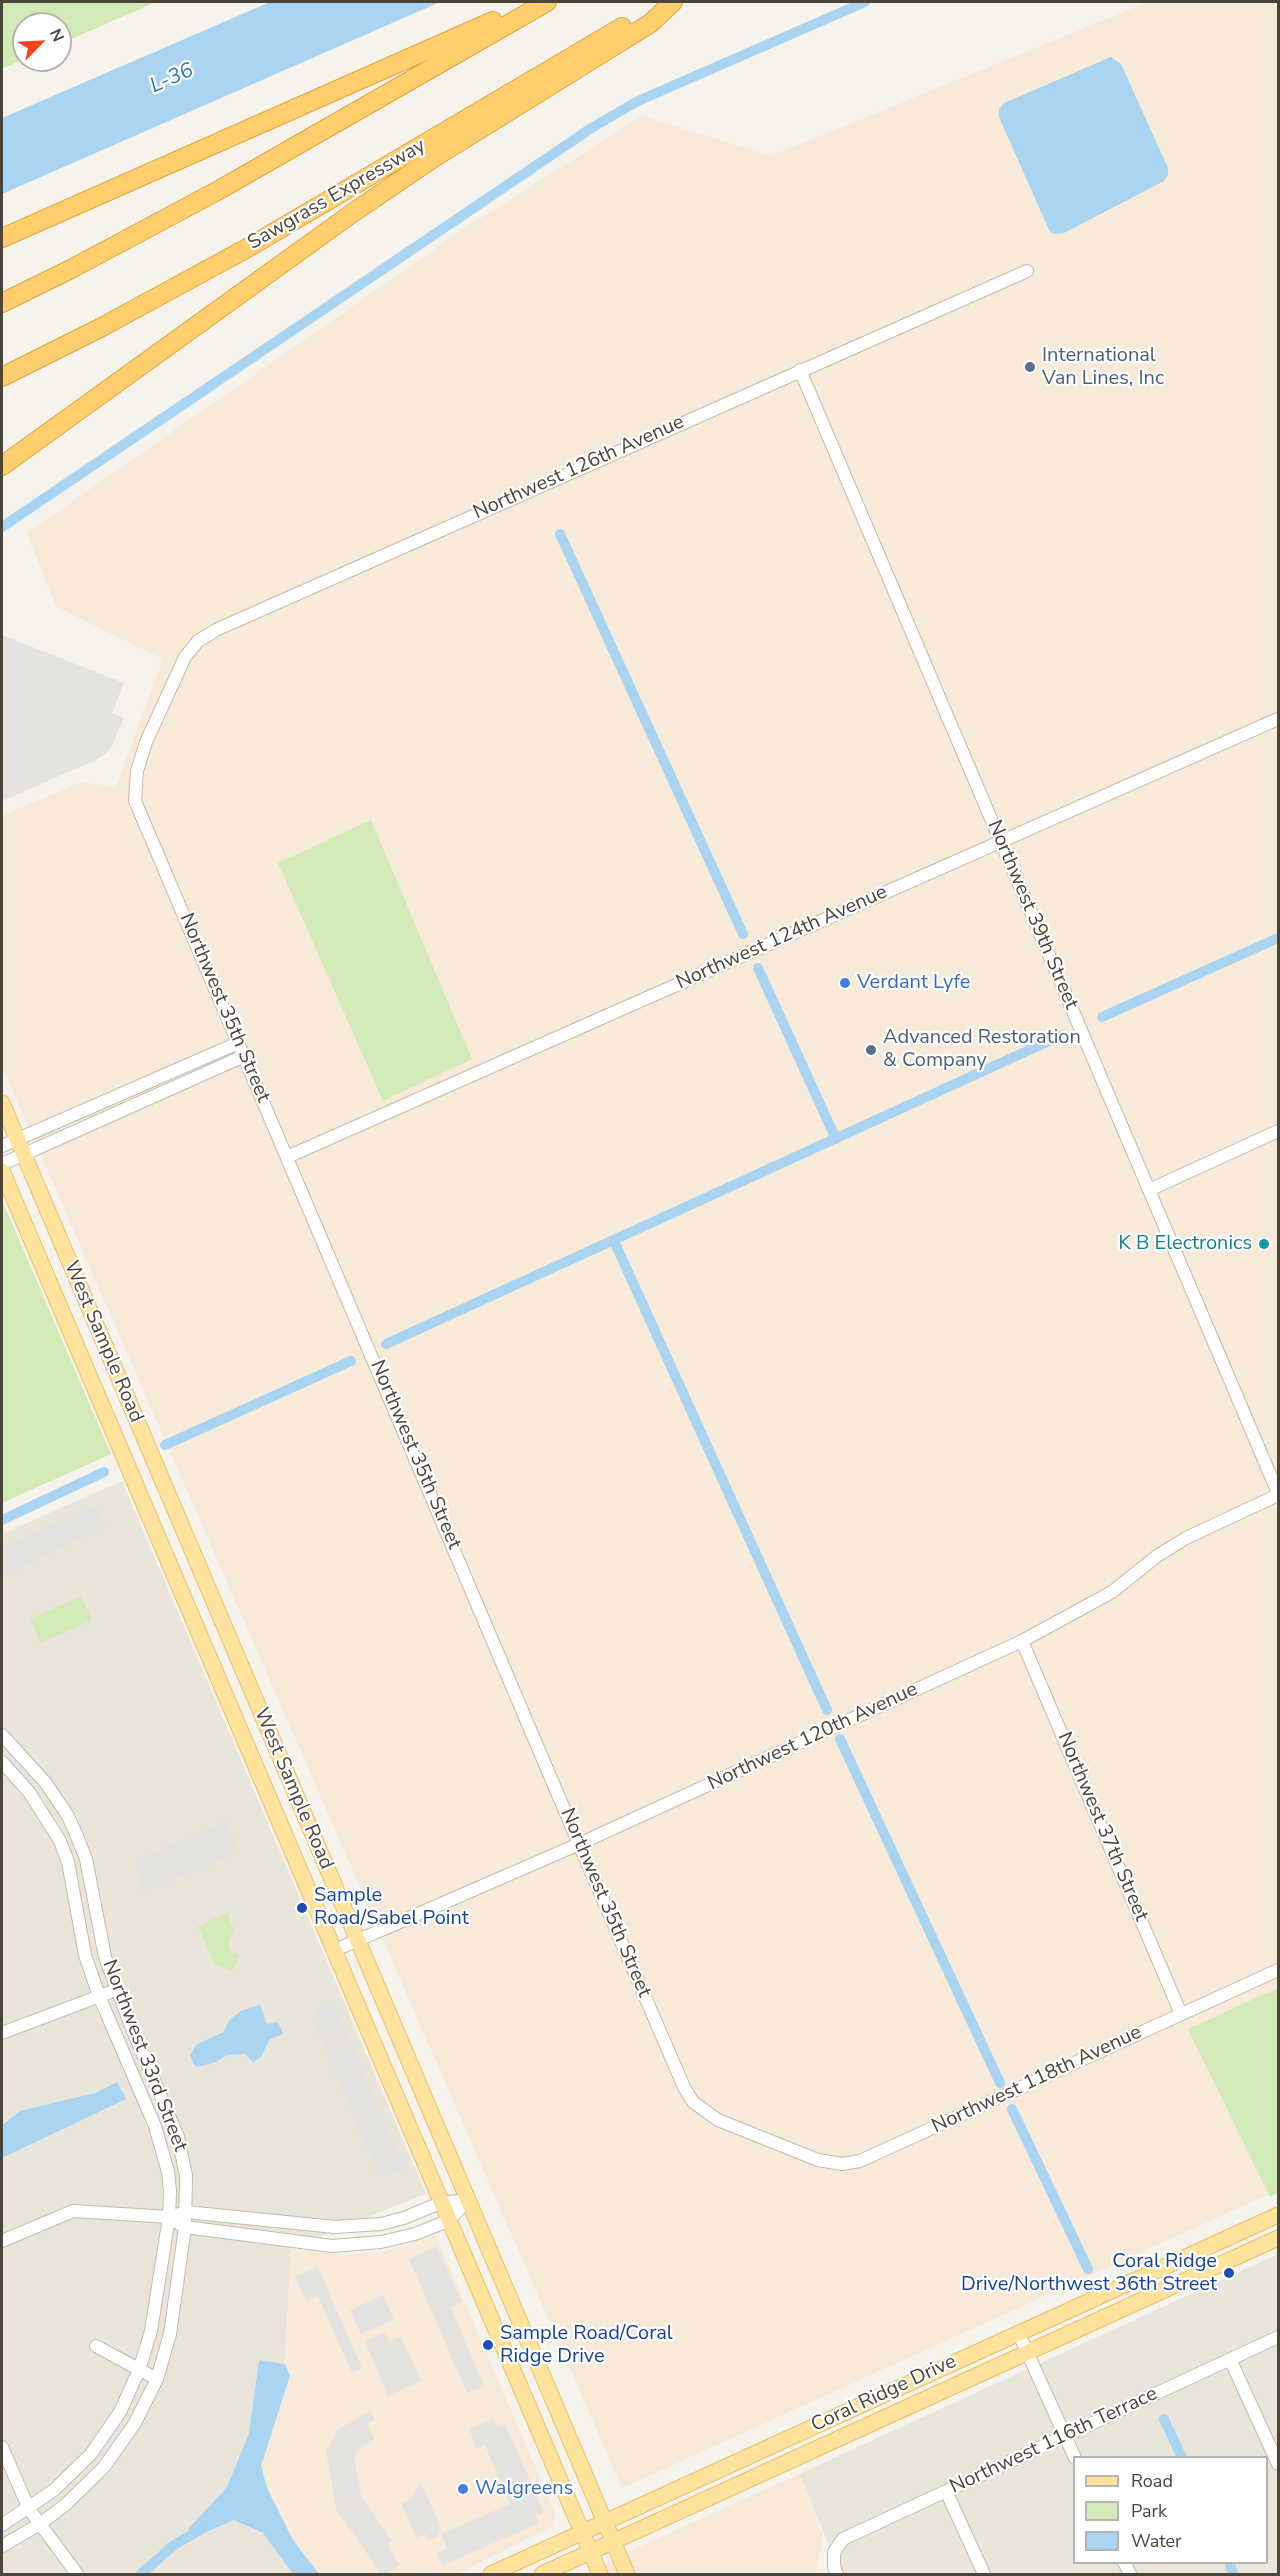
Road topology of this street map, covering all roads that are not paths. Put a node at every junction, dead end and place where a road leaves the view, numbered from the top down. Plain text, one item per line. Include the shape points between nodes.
1 (546, 2) edge
2 (666, 2) edge
3 (673, 2) edge
4 (2, 238) edge
5 (1027, 271) dead end
6 (2, 303) edge
7 (800, 370) junction
8 (2, 377) edge
9 (2, 466) edge
10 (162, 703) joint
11 (1278, 719) edge
12 (1001, 841) junction
13 (238, 1043) junction
14 (244, 1056) junction
15 (2, 1103) edge
16 (1278, 1131) edge
17 (2, 1146) edge
18 (20, 1147) junction
19 (287, 1157) junction
20 (2, 1164) edge
21 (2, 1171) edge
22 (1149, 1190) junction
23 (1278, 1494) edge
24 (1022, 1641) junction
25 (2, 1735) edge
26 (2, 1762) edge
27 (76, 1834) junction
28 (60, 1841) junction
29 (579, 1844) junction
30 (358, 1941) junction
31 (333, 1951) junction
32 (1278, 1970) edge
33 (116, 1990) junction
34 (99, 1996) junction
35 (1181, 2014) junction
36 (2, 2033) edge
37 (792, 2150) joint
38 (468, 2200) junction
39 (440, 2203) junction
40 (186, 2212) junction
41 (1278, 2215) edge
42 (169, 2217) junction
43 (448, 2221) junction
44 (1263, 2222) junction
45 (186, 2227) junction
46 (1278, 2238) edge
47 (2, 2241) edge
48 (1239, 2256) junction
49 (1018, 2332) junction
50 (1278, 2337) edge
51 (96, 2346) dead end
52 (1027, 2352) junction
53 (1230, 2359) junction
54 (139, 2370) junction
55 (157, 2379) junction
56 (1065, 2436) junction
57 (2, 2447) edge
58 (1075, 2456) edge
59 (1278, 2464) edge
60 (946, 2491) junction
61 (29, 2509) junction
62 (605, 2522) junction
63 (40, 2524) junction
64 (2, 2525) edge
65 (581, 2532) junction
66 (613, 2541) junction
67 (2, 2546) edge
68 (590, 2552) junction
69 (77, 2574) edge
70 (490, 2574) edge
71 (542, 2574) edge
72 (600, 2574) edge
73 (627, 2574) edge
74 (837, 2574) edge
75 (984, 2574) edge

1 - 4 highway via 382,68
1 - 6 highway via 219,190
2 - 8 highway, Sawgrass Expressway via 251,246
3 - 9 highway via 651,23 332,227
5 - 7 street, Northwest 126th Avenue
7 - 10 street, Northwest 126th Avenue via 218,629 198,641 185,657
7 - 12 street, Northwest 39th Street
10 - 13 street, Northwest 35th Street via 136,771 135,801
11 - 12 street, Northwest 124th Avenue
12 - 19 street, Northwest 124th Avenue
12 - 22 street, Northwest 39th Street
13 - 14 street, Northwest 35th Street
13 - 18 street
14 - 18 street
14 - 19 street, Northwest 35th Street
15 - 18 main road, West Sample Road
16 - 22 street
17 - 18 street
18 - 20 street
18 - 30 main road, West Sample Road
19 - 29 street, Northwest 35th Street
21 - 31 main road, West Sample Road
22 - 23 street, Northwest 39th Street
23 - 24 street, Northwest 120th Avenue via 1186,1538 1112,1592
24 - 29 street, Northwest 120th Avenue
24 - 35 street, Northwest 37th Street
25 - 27 street, Northwest 33rd Street via 45,1782
26 - 28 street, Northwest 33rd Street via 29,1792
27 - 28 street
27 - 33 street, Northwest 33rd Street via 86,1859 105,1957
28 - 34 street, Northwest 33rd Street via 68,1862 85,1955
29 - 30 street, Northwest 120th Avenue
29 - 37 street, Northwest 35th Street via 693,2102 718,2121
30 - 31 street, Northwest 120th Avenue
30 - 38 main road, West Sample Road
31 - 39 main road, West Sample Road
32 - 35 street, Northwest 118th Avenue
33 - 34 street
33 - 40 street, Northwest 33rd Street via 178,2137 186,2176
34 - 36 street
34 - 42 street, Northwest 33rd Street via 162,2146 168,2172
35 - 37 street, Northwest 118th Avenue via 860,2161 842,2164
38 - 39 street
38 - 43 street
38 - 62 main road, West Sample Road
39 - 40 street via 381,2224 335,2227
39 - 43 main road, West Sample Road
40 - 42 street
40 - 45 street, Northwest 33rd Street
41 - 44 main road, Coral Ridge Drive
42 - 45 street
42 - 47 street via 73,2211
42 - 54 street, Northwest 33rd Street via 151,2331
43 - 45 street via 381,2242 332,2246
43 - 65 main road, West Sample Road
44 - 48 main road
44 - 49 main road, Coral Ridge Drive
45 - 55 street, Northwest 33rd Street via 170,2334
46 - 48 main road, Coral Ridge Drive
48 - 52 main road, Coral Ridge Drive
49 - 52 street
49 - 62 main road, Coral Ridge Drive
50 - 53 street, Northwest 116th Terrace
51 - 54 street
52 - 56 street
52 - 66 main road, Coral Ridge Drive
53 - 56 street, Northwest 116th Terrace
53 - 59 street
54 - 55 street
54 - 61 street, Northwest 33rd Street via 120,2412 91,2454
55 - 63 street, Northwest 33rd Street via 135,2423 104,2467
56 - 58 street
56 - 60 street, Northwest 116th Terrace
57 - 61 street
60 - 74 street, Northwest 116th Terrace via 843,2539 834,2552
60 - 75 street
61 - 63 street
61 - 64 street, Northwest 33rd Street
62 - 65 main road, Coral Ridge Drive
62 - 66 main road, West Sample Road
63 - 67 street, Northwest 33rd Street
63 - 69 street
65 - 68 main road, West Sample Road
65 - 70 main road, Coral Ridge Drive
66 - 68 main road, Coral Ridge Drive
66 - 73 main road, West Sample Road
68 - 71 main road, Coral Ridge Drive
68 - 72 main road, West Sample Road

